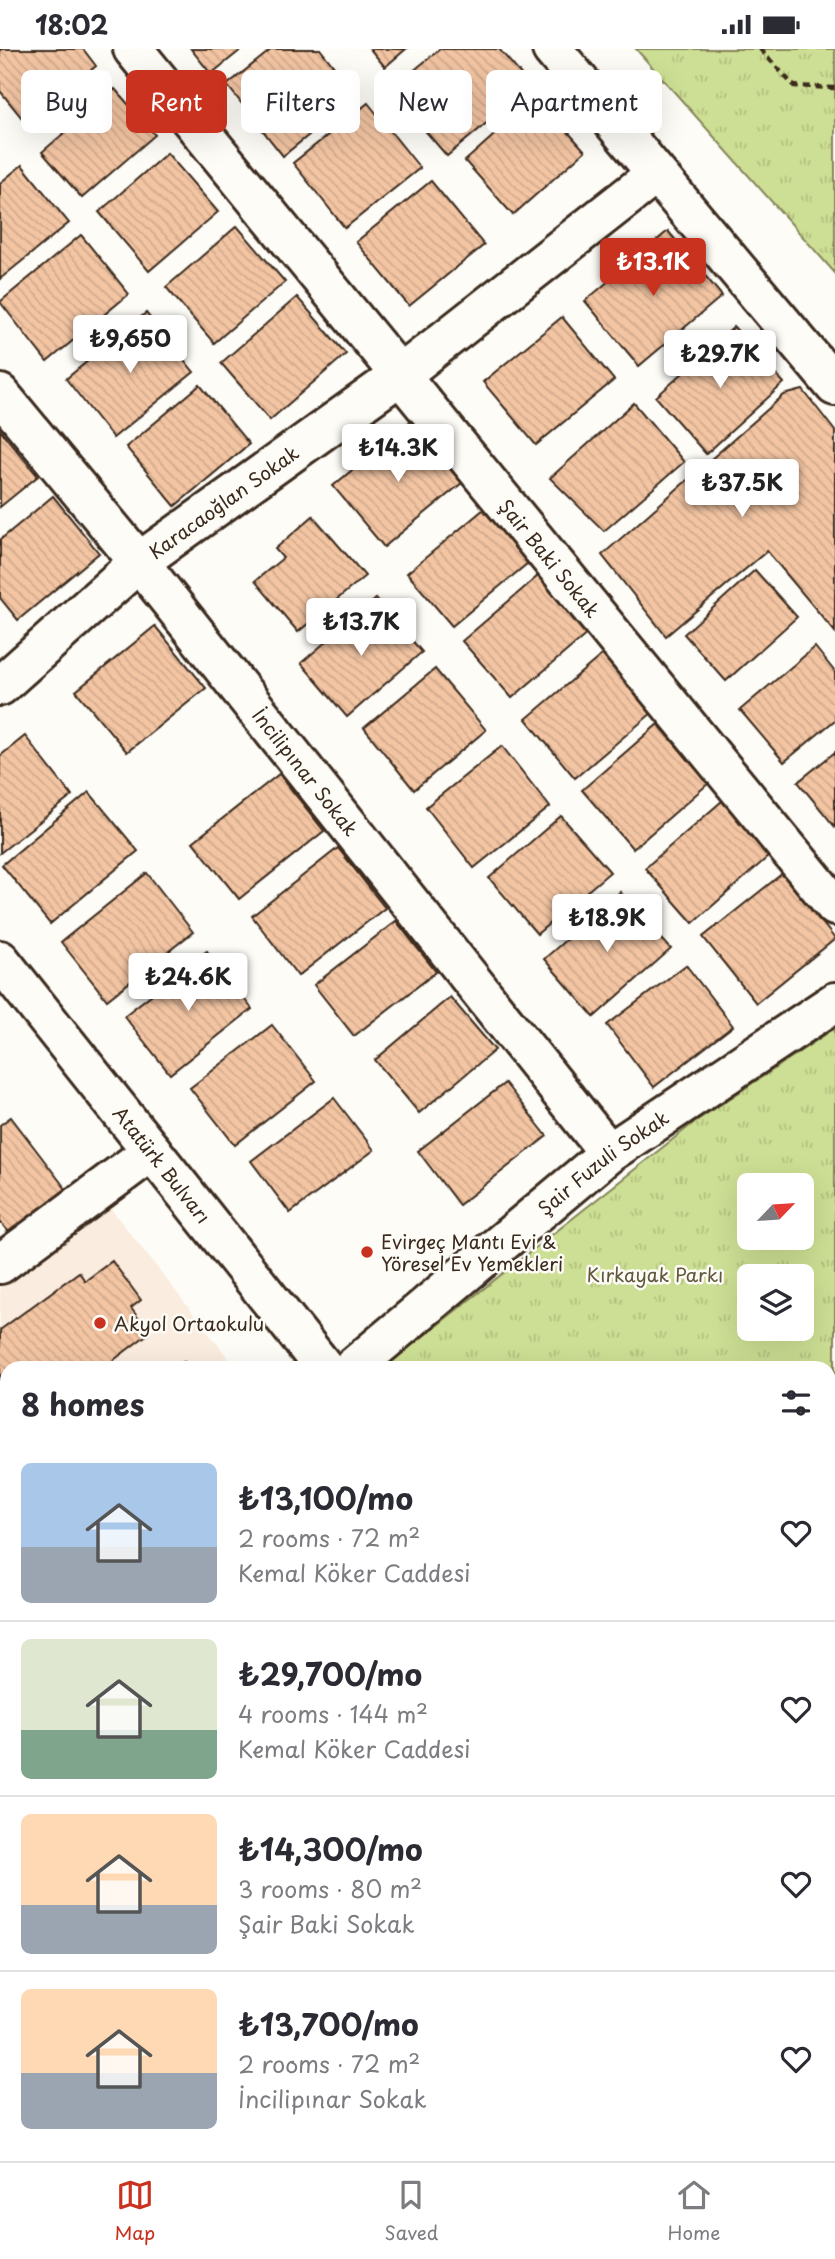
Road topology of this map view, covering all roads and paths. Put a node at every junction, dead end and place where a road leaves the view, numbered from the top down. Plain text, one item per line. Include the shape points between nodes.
1 (132, 49) edge
2 (552, 49) edge
3 (760, 49) edge
4 (835, 88) edge
5 (656, 174) junction
6 (399, 376) junction
7 (835, 386) edge
8 (0, 394) edge
9 (139, 562) junction
10 (0, 685) edge
11 (835, 906) edge
12 (0, 961) edge
13 (835, 1002) edge
14 (152, 1151) junction
15 (609, 1153) junction
16 (0, 1264) edge
17 (319, 1361) edge
18 (361, 1361) edge

1 - 6 street, Şair Baki Sokak
2 - 5 street
3 - 4 path via 794,86
5 - 6 street, Karacaoğlan Sokak
5 - 7 street
6 - 9 street, Karacaoğlan Sokak
6 - 11 street, Şair Baki Sokak
8 - 9 street, İncilipınar Sokak
9 - 10 street, Karacaoğlan Sokak
9 - 15 street, İncilipınar Sokak
12 - 14 street, Atatürk Bulvarı
13 - 15 street, Şair Fuzuli Sokak
14 - 16 street
14 - 17 street, Atatürk Bulvarı
15 - 18 street, Şair Fuzuli Sokak

